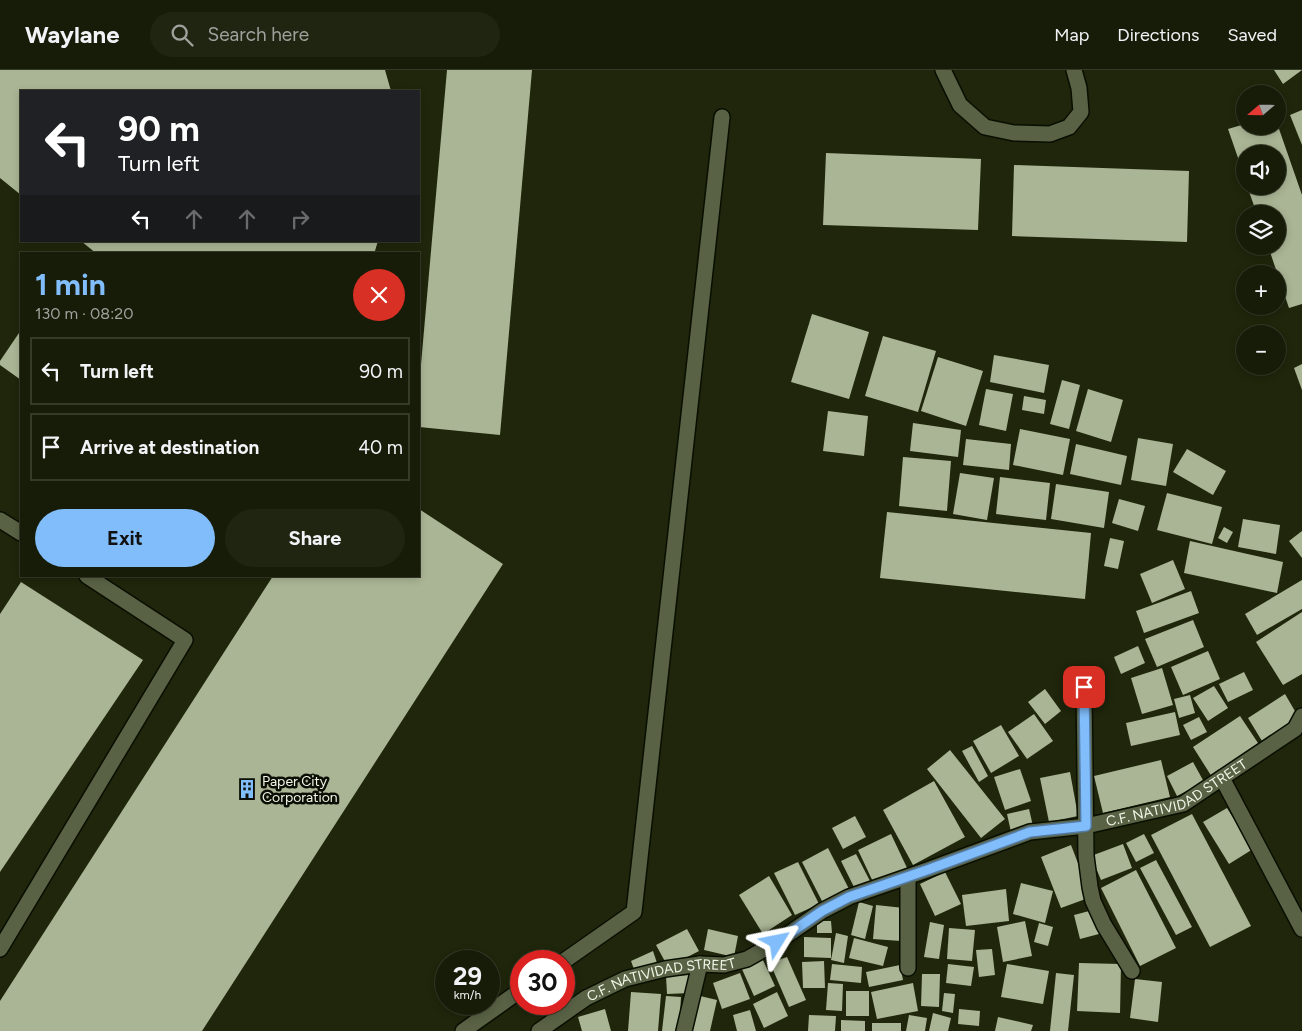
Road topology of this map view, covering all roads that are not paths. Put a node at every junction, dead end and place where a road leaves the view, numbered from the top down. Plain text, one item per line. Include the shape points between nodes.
1 (943, 70) edge
2 (1074, 70) edge
3 (722, 117) dead end
4 (0, 520) edge
5 (20, 532) edge
6 (89, 577) edge
7 (1084, 687) dead end
8 (1302, 716) edge
9 (1222, 778) junction
10 (1086, 826) junction
11 (908, 877) junction
12 (1302, 929) edge
13 (0, 949) edge
14 (575, 953) edge
15 (700, 964) junction
16 (908, 968) dead end
17 (1132, 971) dead end
18 (510, 998) edge
19 (463, 1031) edge
20 (539, 1031) edge
21 (684, 1031) edge

1 - 2 street via 960,104 985,127 1014,133 1050,134 1069,127 1081,112
3 - 14 street via 634,912
4 - 5 street
6 - 13 street via 184,640
7 - 10 street
8 - 9 street, C.F. NATIVIDAD STREET via 1295,729
9 - 10 street, C.F. NATIVIDAD STREET via 1183,804
9 - 12 street
10 - 11 street, C.F. NATIVIDAD STREET via 1030,832
10 - 17 street via 1086,856 1093,901
11 - 15 street, C.F. NATIVIDAD STREET via 849,897 747,959 724,965
11 - 16 street
15 - 20 street, C.F. NATIVIDAD STREET via 625,979 586,998
15 - 21 street
18 - 19 street

